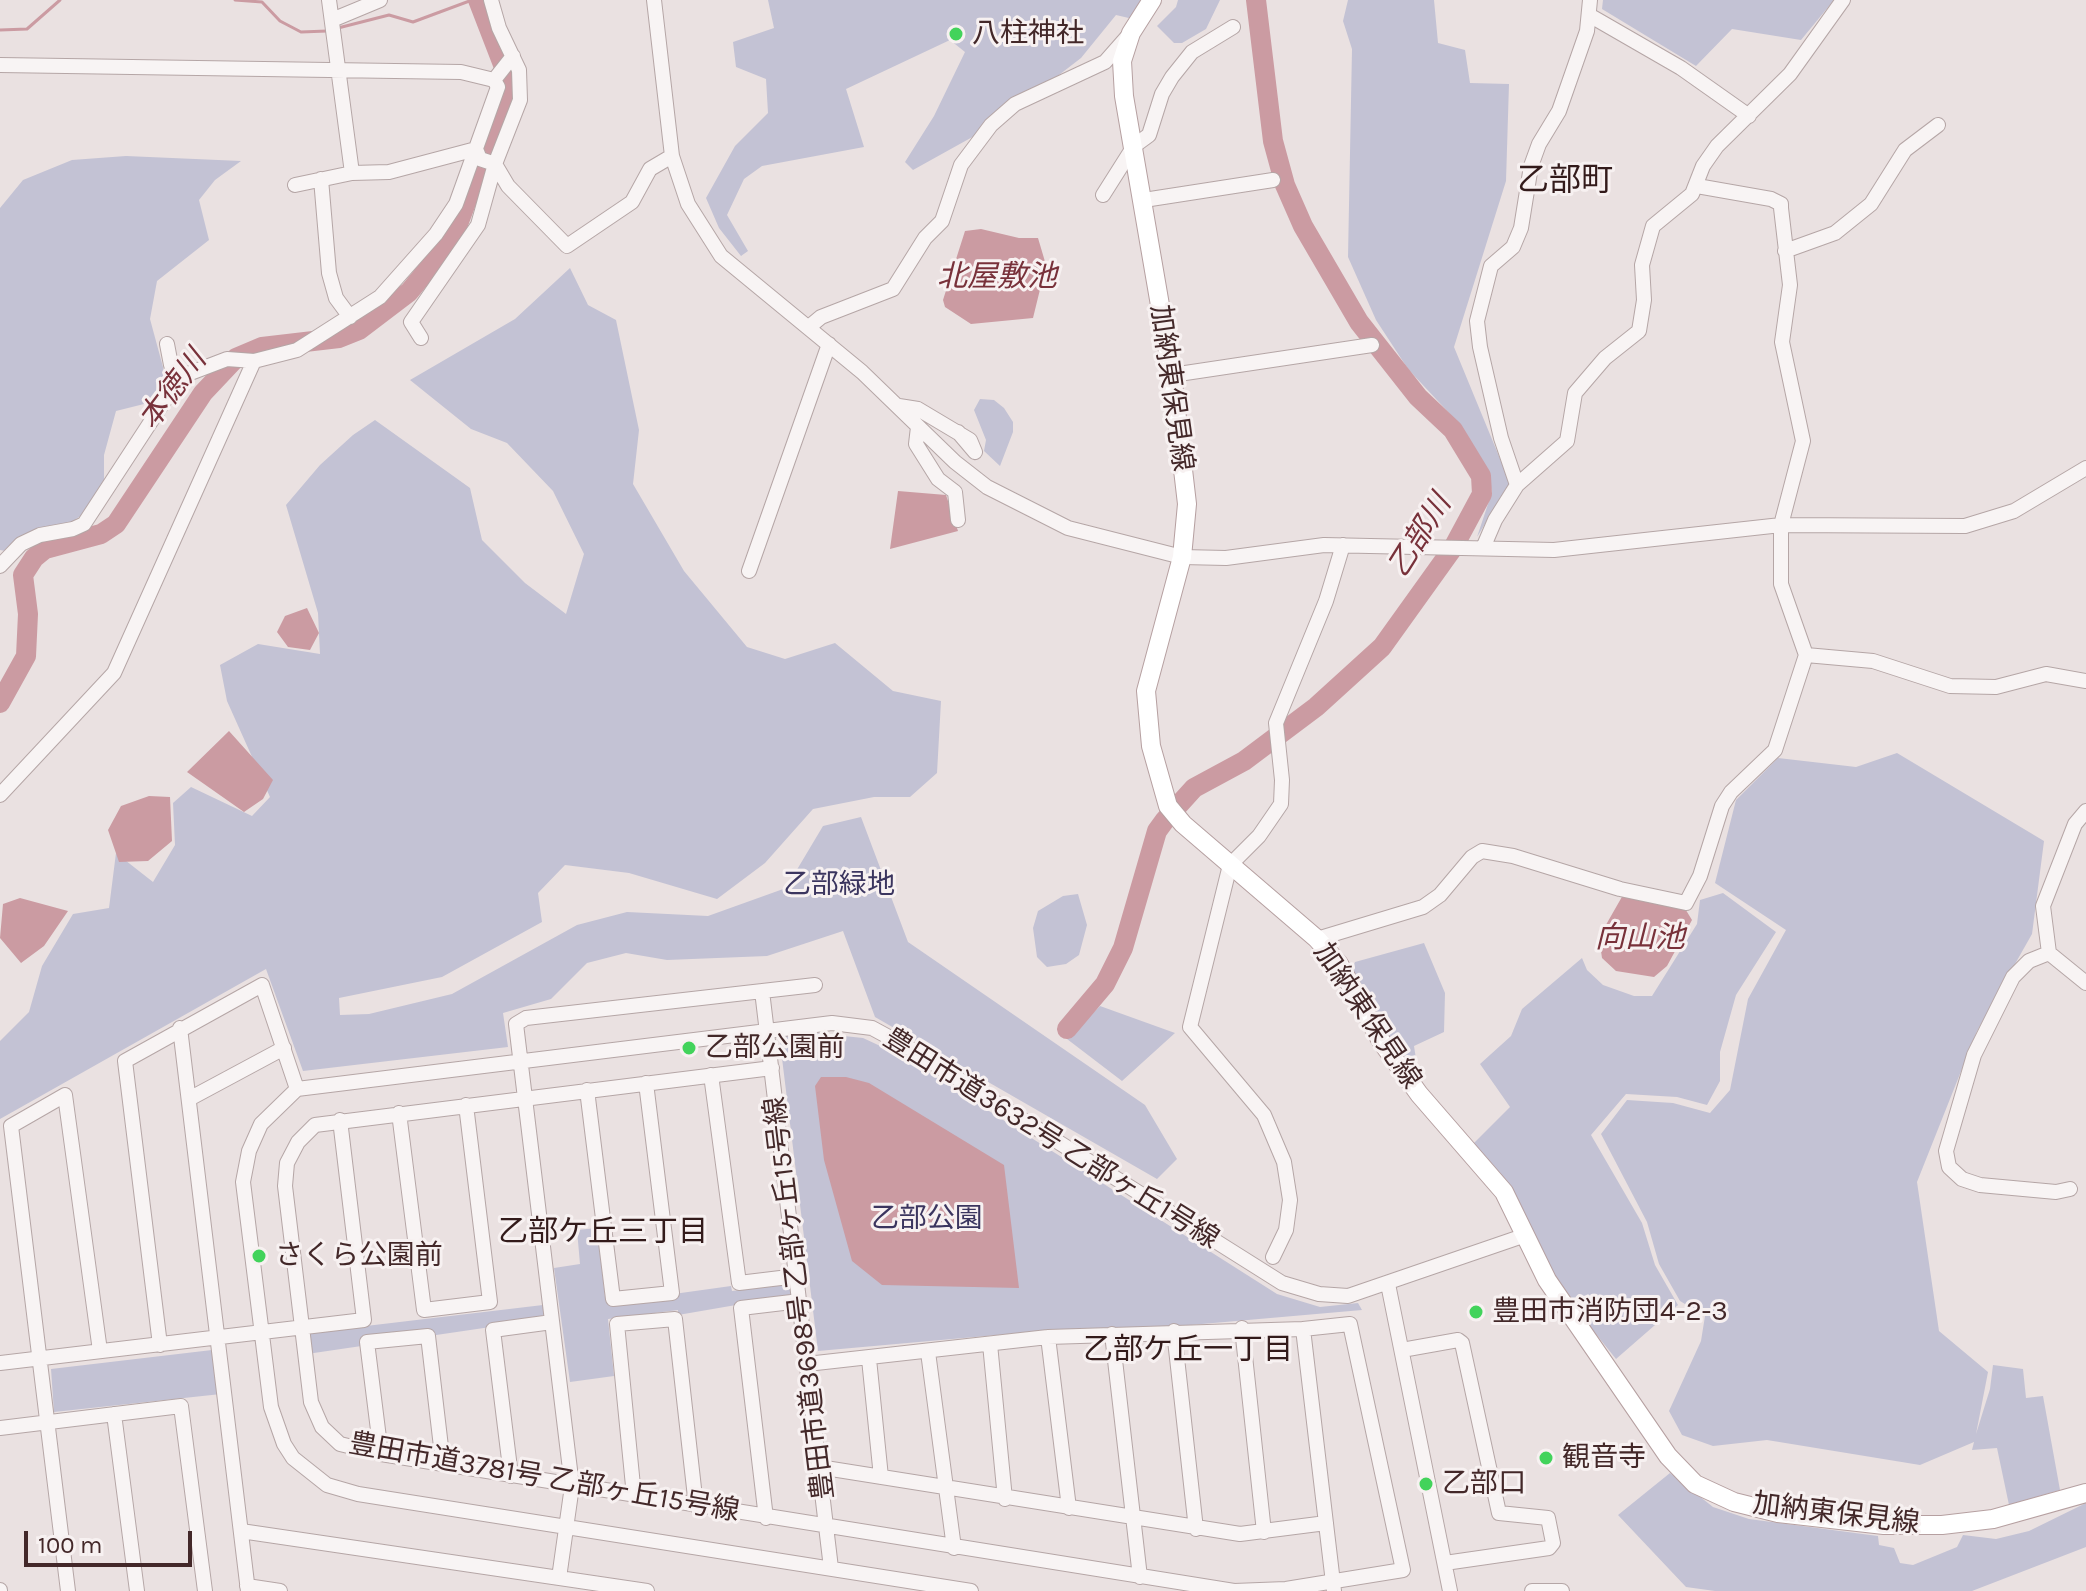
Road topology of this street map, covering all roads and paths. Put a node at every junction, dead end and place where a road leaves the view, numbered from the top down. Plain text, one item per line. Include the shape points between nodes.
1 (329, 0) edge
2 (380, 0) edge
3 (491, 0) edge
4 (654, 0) edge
5 (1152, 0) edge
6 (1843, 0) edge
7 (1590, 7) edge
8 (332, 20) junction
9 (1233, 27) dead end
10 (1131, 33) junction
11 (513, 56) junction
12 (0, 65) edge
13 (339, 69) junction
14 (494, 80) junction
15 (1749, 116) junction
16 (1938, 125) dead end
17 (1134, 146) junction
18 (478, 154) junction
19 (672, 156) junction
20 (495, 164) junction
21 (352, 173) junction
22 (321, 179) junction
23 (1273, 180) dead end
24 (295, 185) dead end
25 (1697, 186) junction
26 (1103, 195) dead end
27 (1144, 200) junction
28 (1785, 251) junction
29 (347, 319) junction
30 (809, 327) junction
31 (421, 338) dead end
32 (167, 344) dead end
33 (829, 344) junction
34 (1372, 345) dead end
35 (249, 361) junction
36 (1172, 375) junction
37 (180, 377) junction
38 (899, 406) junction
39 (918, 427) junction
40 (958, 432) dead end
41 (2086, 468) edge
42 (1517, 485) junction
43 (958, 520) dead end
44 (1781, 525) junction
45 (1343, 545) junction
46 (1476, 548) junction
47 (1182, 557) junction
48 (0, 566) edge
49 (749, 571) dead end
50 (1806, 655) junction
51 (2086, 681) edge
52 (0, 795) edge
53 (2086, 811) edge
54 (1230, 865) junction
55 (1317, 939) junction
56 (2049, 953) junction
57 (2086, 983) edge
58 (815, 985) dead end
59 (762, 991) junction
60 (180, 1028) junction
61 (768, 1029) junction
62 (284, 1048) junction
63 (520, 1061) junction
64 (772, 1068) junction
65 (711, 1075) junction
66 (646, 1083) junction
67 (297, 1089) junction
68 (587, 1090) junction
69 (525, 1097) junction
70 (189, 1099) junction
71 (466, 1105) junction
72 (399, 1113) junction
73 (340, 1120) junction
74 (2070, 1189) dead end
75 (1523, 1236) junction
76 (1273, 1257) dead end
77 (797, 1276) junction
78 (1388, 1284) junction
79 (800, 1301) junction
80 (552, 1322) junction
81 (301, 1328) junction
82 (1242, 1328) junction
83 (1303, 1329) junction
84 (1174, 1331) junction
85 (1112, 1334) junction
86 (1048, 1337) junction
87 (219, 1338) junction
88 (262, 1340) junction
89 (990, 1344) junction
90 (160, 1345) junction
91 (1402, 1350) junction
92 (100, 1351) junction
93 (928, 1352) junction
94 (40, 1358) junction
95 (869, 1359) junction
96 (0, 1363) edge
97 (807, 1364) junction
98 (114, 1414) junction
99 (48, 1422) junction
100 (0, 1428) edge
101 (381, 1454) junction
102 (443, 1464) junction
103 (819, 1467) junction
104 (511, 1476) junction
105 (881, 1477) junction
106 (572, 1486) junction
107 (945, 1489) junction
108 (2086, 1493) edge
109 (634, 1496) junction
110 (1005, 1499) junction
111 (696, 1506) junction
112 (1069, 1508) junction
113 (766, 1518) junction
114 (1134, 1519) junction
115 (1326, 1523) junction
116 (566, 1527) junction
117 (827, 1528) junction
118 (1196, 1529) junction
119 (241, 1531) junction
120 (1264, 1532) junction
121 (954, 1548) junction
122 (1445, 1563) junction
123 (831, 1568) junction
124 (1140, 1577) junction
125 (559, 1578) junction
126 (1333, 1585) edge
127 (248, 1588) edge
128 (68, 1591) edge
129 (137, 1591) edge
130 (205, 1591) edge
131 (280, 1591) edge
132 (647, 1591) edge
133 (971, 1591) edge
134 (1450, 1591) edge
135 (1532, 1591) edge
136 (1562, 1591) edge

1 - 8 street
2 - 8 street
3 - 11 street
4 - 19 street
5 - 10 main road, 加納東保見線
6 - 15 street via 1790,74
7 - 15 street
7 - 42 street via 1559,111 1531,166 1521,228 1513,247 1491,266 1477,321 1501,438
8 - 13 street
9 - 17 street via 1192,52 1162,94 1149,135
10 - 17 main road, 加納東保見線 via 1122,61
10 - 30 street via 1105,62 1015,104 991,125 961,165 942,221 893,289 821,317
11 - 14 street
11 - 20 street via 523,89
12 - 13 street
13 - 14 street via 461,72
13 - 21 street
14 - 18 street via 497,96
15 - 25 street via 1717,146
16 - 28 street via 1905,150 1871,204 1835,233
17 - 26 street
17 - 27 main road, 加納東保見線
18 - 20 street
18 - 21 street via 389,172
18 - 29 street via 436,234 380,297
19 - 20 street via 650,169 632,202 567,246 508,186
19 - 30 street via 688,204 721,256
20 - 31 street via 478,225 411,322
21 - 22 street
22 - 24 street
22 - 29 street via 329,273
23 - 27 street
25 - 28 street via 1777,200
25 - 42 street via 1658,220 1649,235 1639,331 1605,358 1575,393 1567,441
27 - 36 main road, 加納東保見線
28 - 44 street via 1790,285 1782,342 1803,441
29 - 35 street via 297,350
30 - 33 street
32 - 37 street
33 - 38 street
33 - 49 street
34 - 36 street
35 - 37 street via 227,359
35 - 52 street via 114,673
36 - 47 main road, 加納東保見線 via 1187,504
37 - 48 street via 84,524 21,544
38 - 39 street
38 - 40 street via 918,409
39 - 43 street via 916,444 938,479 955,492
39 - 47 street via 987,487 1019,505 1068,528
41 - 44 street via 2014,511 1965,526
42 - 46 street
44 - 46 street via 1554,550
44 - 50 street via 1781,584
45 - 46 street
45 - 47 street via 1226,558
45 - 54 street via 1276,723 1281,804
47 - 54 main road, 加納東保見線 via 1146,691 1151,746 1173,812
50 - 51 street via 1873,661 1948,685 1996,687 2046,674
50 - 55 street via 1775,750 1722,806 1686,903 1482,851 1429,904
53 - 56 street via 2075,824 2044,897
54 - 55 main road, 加納東保見線
54 - 76 street via 1190,1027 1264,1115 1284,1162 1290,1200 1286,1230
55 - 75 main road, 加納東保見線 via 1339,964 1381,1041 1417,1092 1504,1192
56 - 57 street
56 - 74 street via 2020,966 2013,977 1974,1055 1946,1151 1949,1167 1980,1185
58 - 59 street
59 - 61 street, 豊田市道3698号 乙部ヶ丘15号線
59 - 63 street via 526,1018 516,1024
60 - 62 street via 262,985
60 - 70 street
60 - 90 street via 125,1061
61 - 63 street, 豊田市道3632号 乙部ヶ丘1号線
61 - 64 street, 豊田市道3698号 乙部ヶ丘15号線
61 - 78 street, 豊田市道3632号 乙部ヶ丘1号線 via 832,1023 872,1028 1282,1283 1348,1296
62 - 67 street
62 - 70 street
63 - 67 street, 豊田市道3632号 乙部ヶ丘1号線
63 - 69 street
64 - 65 street, 豊田市道3781号 乙部ヶ丘15号線
64 - 77 street, 豊田市道3698号 乙部ヶ丘15号線
65 - 66 street, 豊田市道3781号 乙部ヶ丘15号線
65 - 77 street via 739,1283
66 - 68 street, 豊田市道3781号 乙部ヶ丘15号線
66 - 68 street via 672,1293 613,1299
67 - 88 street via 261,1124 245,1166
68 - 69 street, 豊田市道3781号 乙部ヶ丘15号線
69 - 71 street, 豊田市道3781号 乙部ヶ丘15号線
69 - 80 street
70 - 87 street
71 - 72 street, 豊田市道3781号 乙部ヶ丘15号線
71 - 72 street via 490,1302 477,1304 424,1310
72 - 73 street, 豊田市道3781号 乙部ヶ丘15号線
73 - 81 street, 豊田市道3781号 乙部ヶ丘15号線 via 315,1125 287,1163
73 - 81 street via 364,1320
75 - 78 street, 豊田市道3632号 乙部ヶ丘1号線
75 - 108 main road, 加納東保見線 via 1547,1280 1668,1456 1695,1484 1734,1502 1854,1522 1942,1525 1993,1519
77 - 79 street, 豊田市道3698号 乙部ヶ丘15号線
78 - 91 street
79 - 97 street, 豊田市道3698号 乙部ヶ丘15号線
79 - 113 street via 741,1308
80 - 104 street via 493,1330
80 - 106 street
81 - 88 street
81 - 101 street, 豊田市道3781号 乙部ヶ丘15号線 via 311,1402 322,1427 340,1444
82 - 83 street
82 - 84 street
82 - 120 street
83 - 115 street
83 - 126 street, 豊田市道3781号 乙部ヶ丘15号線 via 1350,1324 1403,1570
84 - 85 street
84 - 118 street
85 - 86 street
85 - 114 street
86 - 89 street
86 - 112 street
87 - 88 street
87 - 90 street
87 - 119 street
88 - 116 street via 271,1407 284,1444 304,1470 327,1485
89 - 93 street
89 - 110 street
90 - 92 street
91 - 122 street
91 - 122 street via 1462,1343 1499,1513 1548,1518 1553,1543 1549,1548
92 - 94 street
92 - 94 street via 65,1095 11,1126
93 - 95 street
93 - 107 street
94 - 96 street
94 - 99 street
95 - 97 street
95 - 105 street
97 - 103 street, 豊田市道3698号 乙部ヶ丘15号線
98 - 99 street
98 - 129 street
98 - 130 street via 181,1406
99 - 100 street
99 - 128 street
101 - 102 street, 豊田市道3781号 乙部ヶ丘15号線
101 - 102 street via 367,1342 428,1336
102 - 104 street, 豊田市道3781号 乙部ヶ丘15号線
103 - 105 street
103 - 117 street, 豊田市道3698号 乙部ヶ丘15号線
104 - 106 street, 豊田市道3781号 乙部ヶ丘15号線
105 - 107 street
106 - 109 street, 豊田市道3781号 乙部ヶ丘15号線
106 - 116 street
107 - 110 street
107 - 121 street
109 - 111 street, 豊田市道3781号 乙部ヶ丘15号線
109 - 111 street via 617,1324 675,1319
110 - 112 street
111 - 113 street, 豊田市道3781号 乙部ヶ丘15号線
112 - 114 street
113 - 117 street, 豊田市道3781号 乙部ヶ丘15号線
114 - 118 street
114 - 124 street
115 - 120 street
115 - 126 street
116 - 123 street
116 - 125 street
117 - 121 street, 豊田市道3781号 乙部ヶ丘15号線
117 - 123 street, 豊田市道3698号 乙部ヶ丘15号線
118 - 120 street
119 - 125 street
119 - 127 street
121 - 124 street, 豊田市道3781号 乙部ヶ丘15号線
122 - 134 street
123 - 133 street
124 - 126 street, 豊田市道3781号 乙部ヶ丘15号線 via 1234,1591
125 - 132 street
127 - 131 street
135 - 136 street

